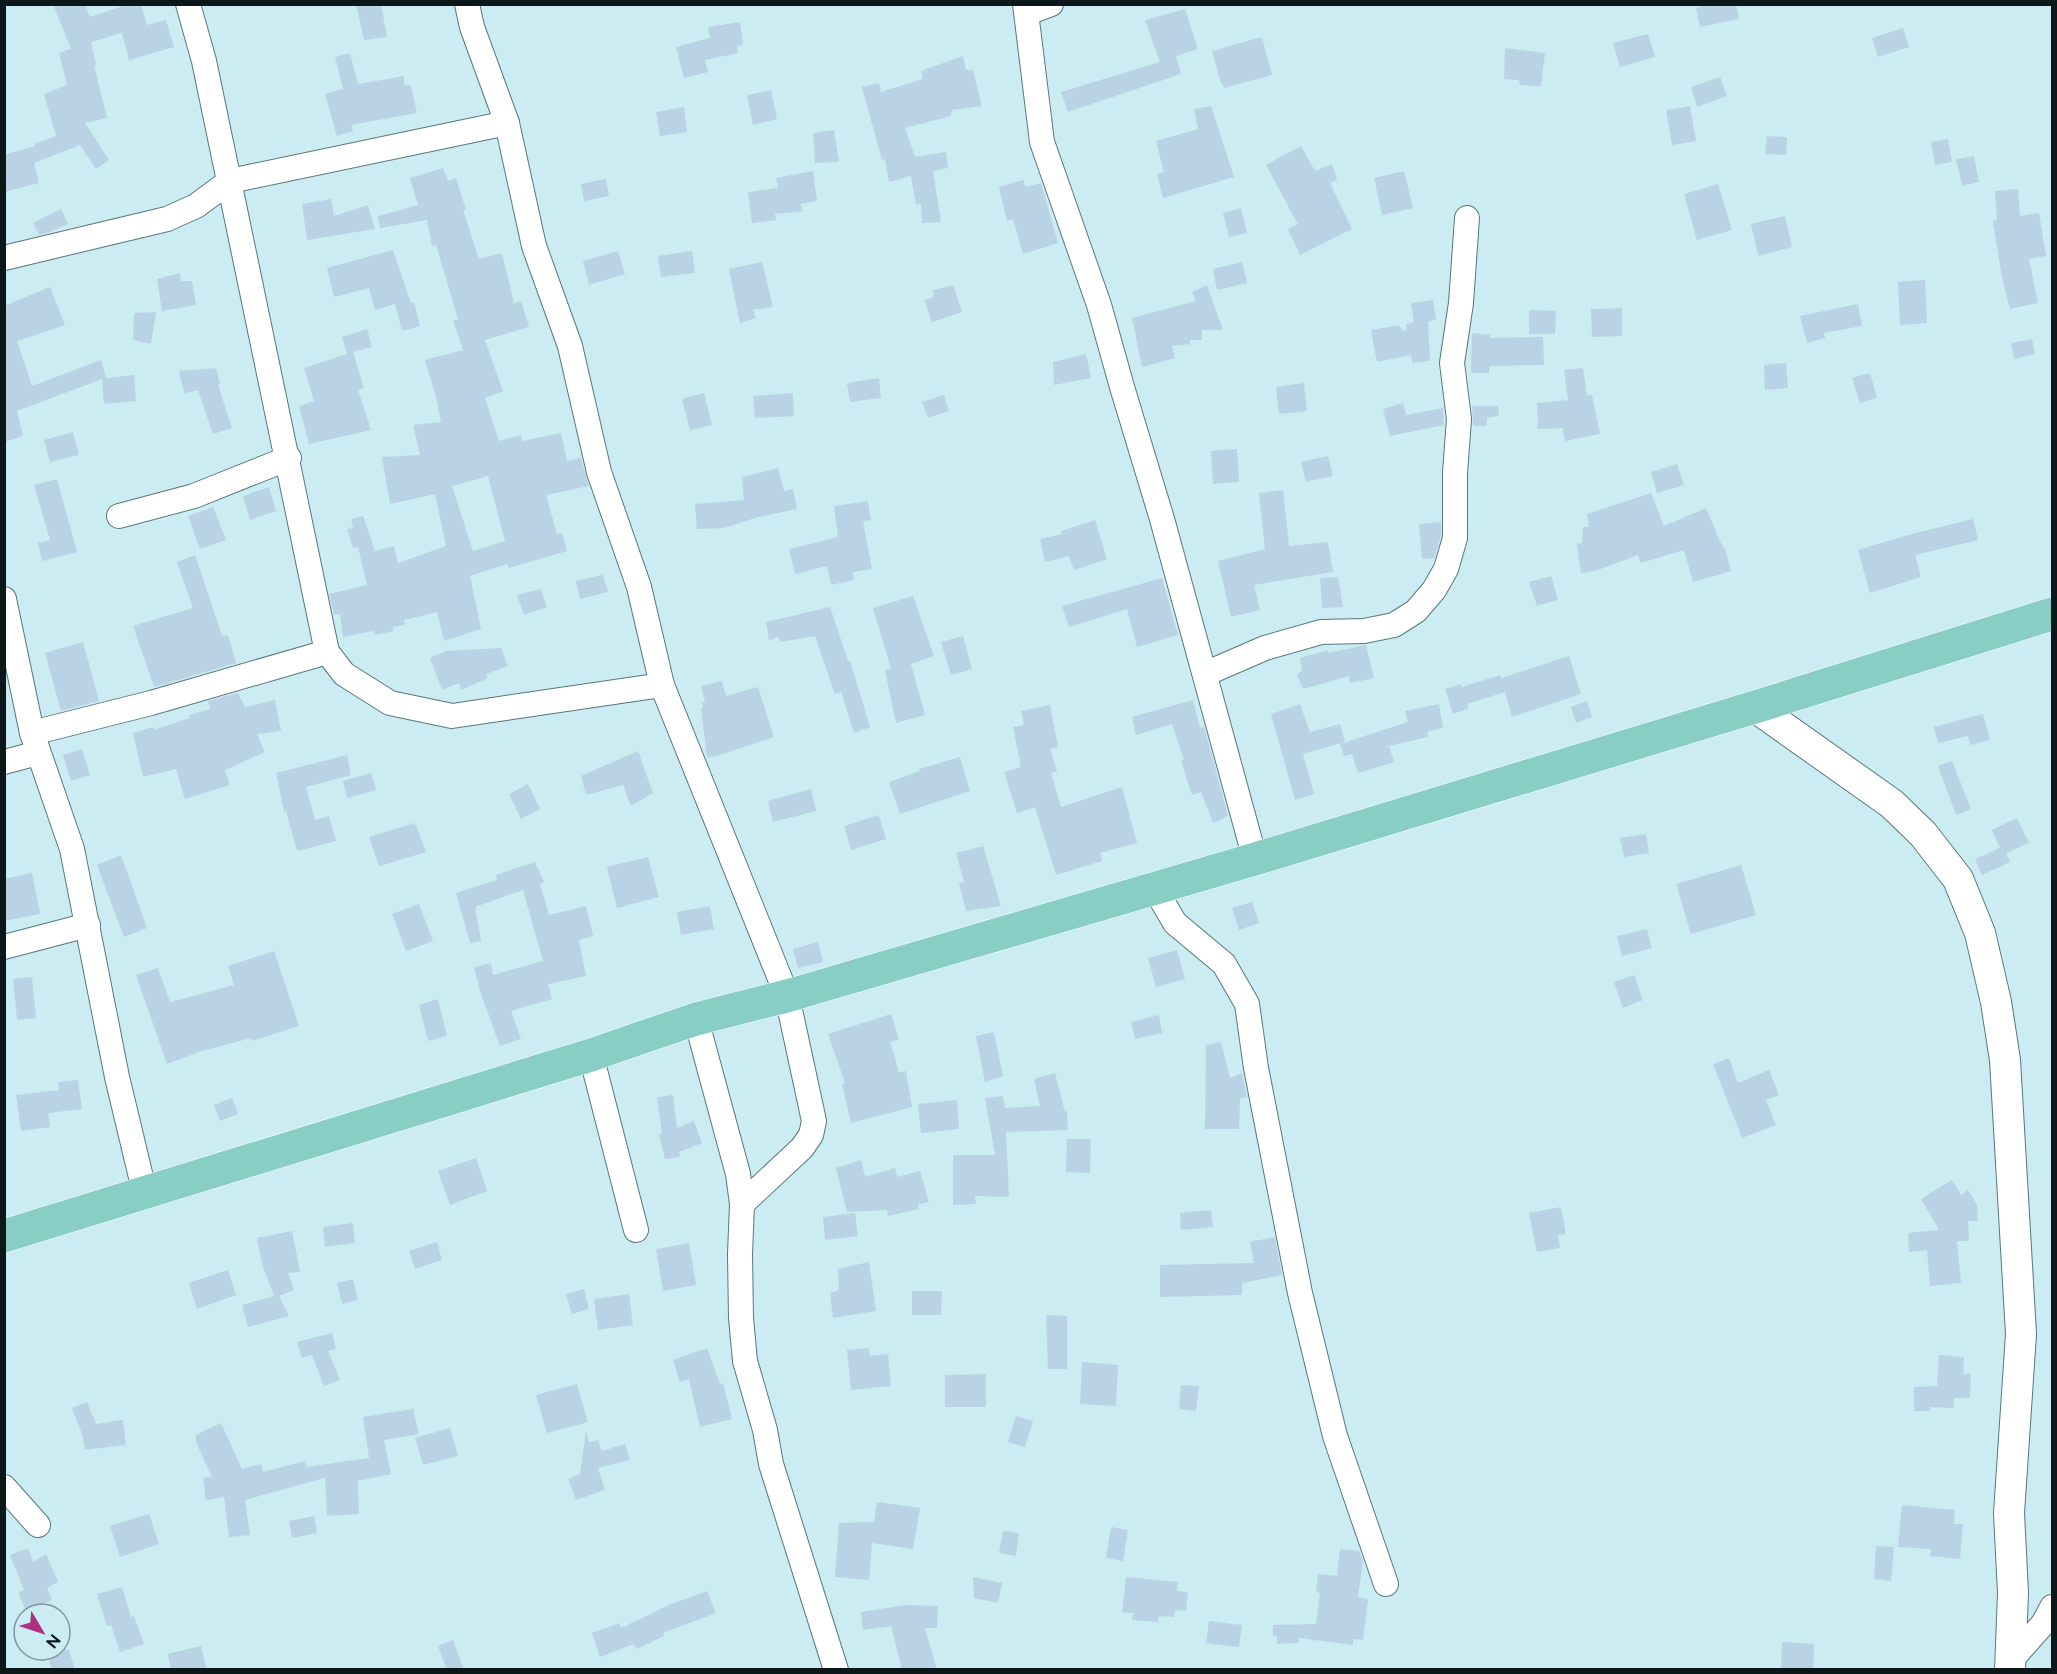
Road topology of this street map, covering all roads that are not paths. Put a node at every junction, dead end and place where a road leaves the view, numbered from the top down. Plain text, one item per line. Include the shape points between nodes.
1 (188, 4) edge
2 (467, 4) edge
3 (1052, 4) edge
4 (1026, 9) edge
5 (507, 123) junction
6 (230, 181) junction
7 (1467, 218) dead end
8 (4, 258) edge
9 (289, 458) junction
10 (119, 516) dead end
11 (4, 599) edge
12 (2052, 614) edge
13 (327, 652) junction
14 (1205, 674) junction
15 (662, 685) junction
16 (1755, 707) junction
17 (35, 743) junction
18 (4, 762) edge
19 (1255, 860) junction
20 (1155, 889) junction
21 (88, 925) junction
22 (4, 948) edge
23 (787, 996) junction
24 (696, 1019) junction
25 (591, 1055) junction
26 (145, 1194) junction
27 (742, 1204) junction
28 (636, 1230) dead end
29 (4, 1236) edge
30 (4, 1488) edge
31 (38, 1525) dead end
32 (1386, 1584) dead end
33 (2052, 1607) edge
34 (2010, 1665) edge
35 (836, 1670) edge

1 - 6 street
2 - 5 street
3 - 4 street
4 - 14 street via 1042,142 1099,304
5 - 6 street
5 - 15 street via 534,246 570,346 599,472 639,587
6 - 8 street via 196,206 167,219
6 - 9 street
7 - 14 street via 1452,363 1459,419 1455,538 1446,569 1434,590 1416,611 1394,625 1364,631 1321,632 1265,648
9 - 10 street via 194,496
9 - 13 street
11 - 17 street
12 - 16 main road
13 - 15 street via 344,674 390,703 452,716
13 - 17 street
14 - 19 street
15 - 23 street
16 - 19 main road
16 - 34 street via 1892,804 1923,834 1958,879 1980,933 2005,1060 2021,1334 2009,1513 2013,1593
17 - 18 street
17 - 21 street via 72,849
19 - 20 main road
20 - 23 main road
20 - 32 street via 1174,923 1224,964 1247,1004 1300,1293 1335,1436
21 - 22 street
21 - 26 street via 117,1077
23 - 24 main road
23 - 27 street via 814,1121 811,1135
24 - 25 main road
24 - 27 street via 738,1174
25 - 26 main road
25 - 28 street
26 - 29 main road
27 - 35 street via 741,1318 745,1361 771,1464
30 - 31 street
33 - 34 street

